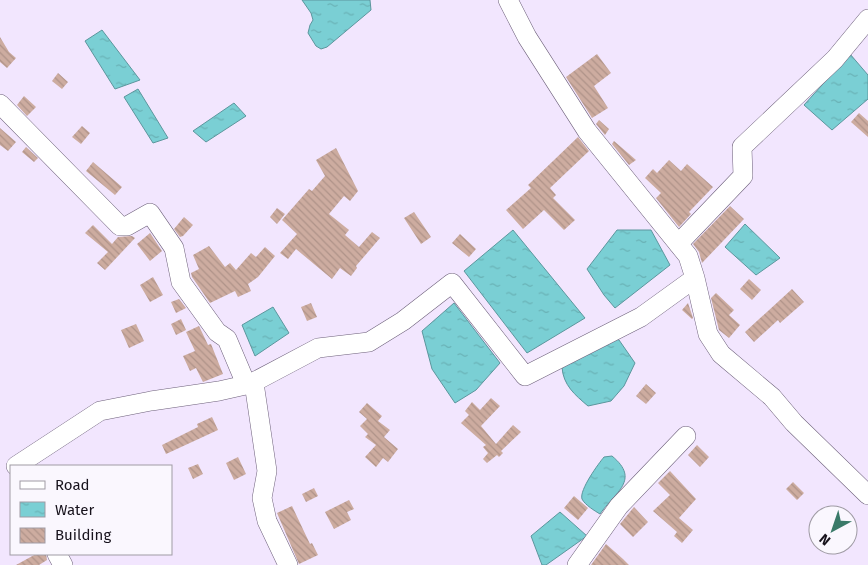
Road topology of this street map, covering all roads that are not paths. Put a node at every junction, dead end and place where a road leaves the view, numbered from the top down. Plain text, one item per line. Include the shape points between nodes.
1 (508, 0) edge
2 (868, 19) edge
3 (0, 104) edge
4 (678, 244) junction
5 (695, 278) junction
6 (250, 383) junction
7 (686, 436) dead end
8 (18, 465) edge
9 (868, 495) edge
10 (288, 565) edge
11 (577, 565) edge

1 - 4 street via 527,37 587,131
2 - 4 street via 835,59 742,147 743,176
3 - 6 street via 120,226 127,226 150,213 174,248 180,282 217,332 226,339
4 - 5 street via 688,256
5 - 6 street via 642,317 525,376 452,284 403,322 369,342 318,348
5 - 9 street via 708,334 721,354 772,397
6 - 8 street via 100,411
6 - 10 street via 267,471 262,498 267,521
7 - 11 street via 619,506

